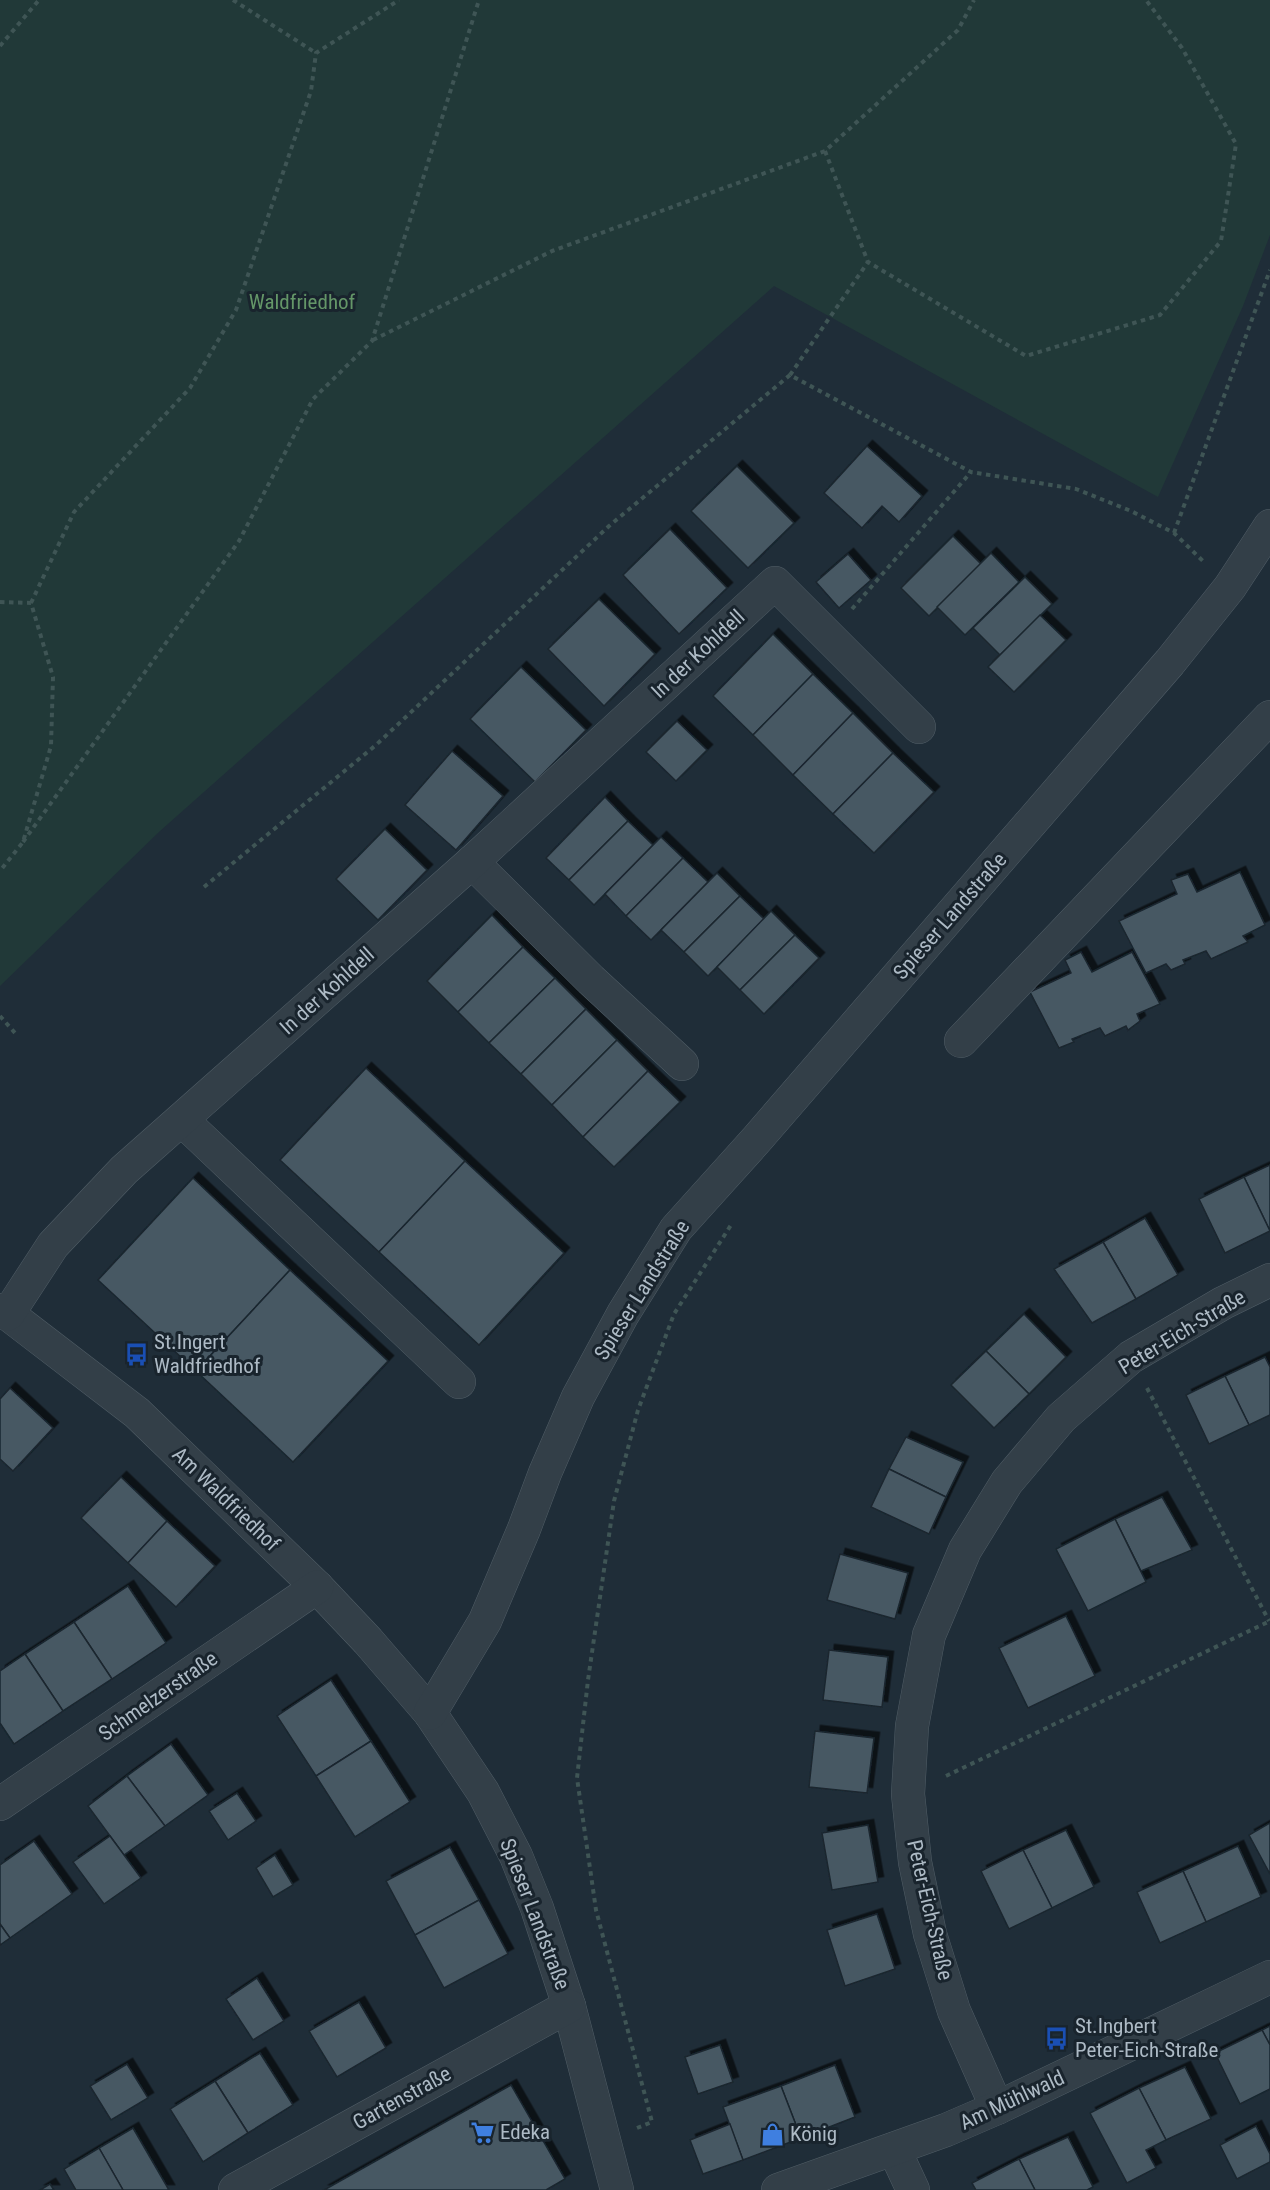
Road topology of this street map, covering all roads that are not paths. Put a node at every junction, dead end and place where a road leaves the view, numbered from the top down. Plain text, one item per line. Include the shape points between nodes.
1 (1264, 546) edge
2 (1270, 717) edge
3 (919, 727) dead end
4 (472, 862) junction
5 (961, 1041) dead end
6 (682, 1065) dead end
7 (182, 1120) junction
8 (1270, 1280) edge
9 (4, 1312) edge
10 (459, 1382) dead end
11 (317, 1587) junction
12 (430, 1713) junction
13 (0, 1804) edge
14 (1270, 1977) edge
15 (569, 2006) junction
16 (997, 2108) junction
17 (894, 2149) junction
18 (235, 2190) edge
19 (617, 2190) edge
20 (778, 2190) edge
21 (913, 2190) edge

1 - 12 street, Spieser Landstraße via 1170,662 676,1229 578,1397 485,1621
2 - 5 street
3 - 4 street, In der Kohldell via 775,583
4 - 6 street
4 - 7 street, In der Kohldell
7 - 9 street, In der Kohldell via 124,1170 53,1245
7 - 10 street
8 - 16 street, Peter-Eich-Straße via 1131,1358 1061,1418 1007,1482 966,1550 929,1635 912,1726 908,1794 915,1862 930,1934 954,2011
9 - 11 street, Am Waldfriedhof via 137,1413
11 - 12 street, Am Waldfriedhof
11 - 13 street, Schmelzerstraße
12 - 15 street, Spieser Landstraße via 483,1792 516,1856
14 - 16 street, Am Mühlwald
15 - 18 street, Gartenstraße
15 - 19 street, Spieser Landstraße
16 - 17 street, Am Mühlwald
17 - 20 street, Am Mühlwald
17 - 21 street

